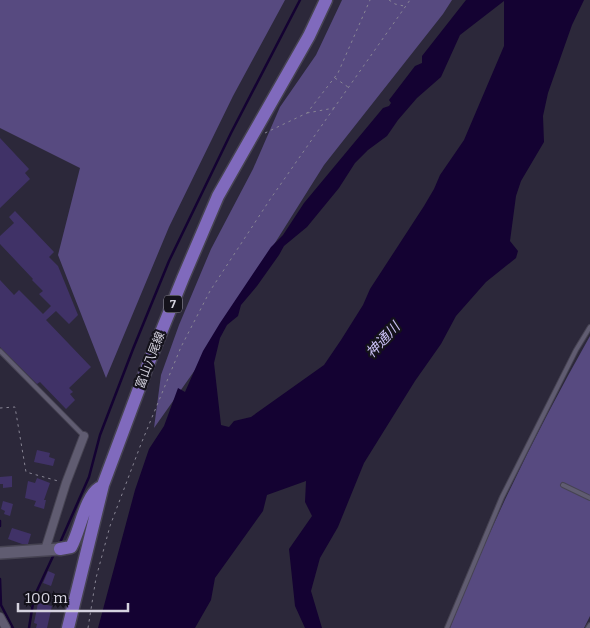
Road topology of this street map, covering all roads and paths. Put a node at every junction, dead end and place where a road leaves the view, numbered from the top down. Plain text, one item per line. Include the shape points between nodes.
1 (326, 0) edge
2 (370, 0) edge
3 (389, 0) edge
4 (410, 0) edge
5 (406, 7) junction
6 (334, 77) junction
7 (348, 88) junction
8 (334, 108) junction
9 (307, 113) junction
10 (252, 133) junction
11 (590, 327) edge
12 (0, 351) edge
13 (0, 408) edge
14 (84, 436) joint
15 (66, 483) junction
16 (103, 485) junction
17 (563, 485) dead end
18 (590, 498) edge
19 (53, 550) junction
20 (0, 553) edge
21 (0, 617) edge
22 (590, 624) edge
23 (6, 628) edge
24 (68, 628) edge
25 (88, 628) edge
26 (447, 628) edge
27 (588, 628) edge

1 - 10 main road, 富山八尾線 / 7 via 309,36
2 - 6 path
3 - 5 path
4 - 5 path
5 - 7 path
6 - 7 path
6 - 9 path
7 - 8 path
8 - 9 path
8 - 25 path via 210,291 181,347 110,526 96,578
9 - 10 path via 262,134
10 - 16 main road, 富山八尾線 / 7 via 218,196 147,367
11 - 26 lane via 502,497
12 - 14 lane
13 - 15 path via 15,407 26,472
14 - 15 street
15 - 19 street
16 - 19 main road via 94,491 71,547
16 - 24 main road, 富山八尾線 / 7
17 - 18 lane
19 - 20 main road
21 - 23 street
22 - 27 lane

